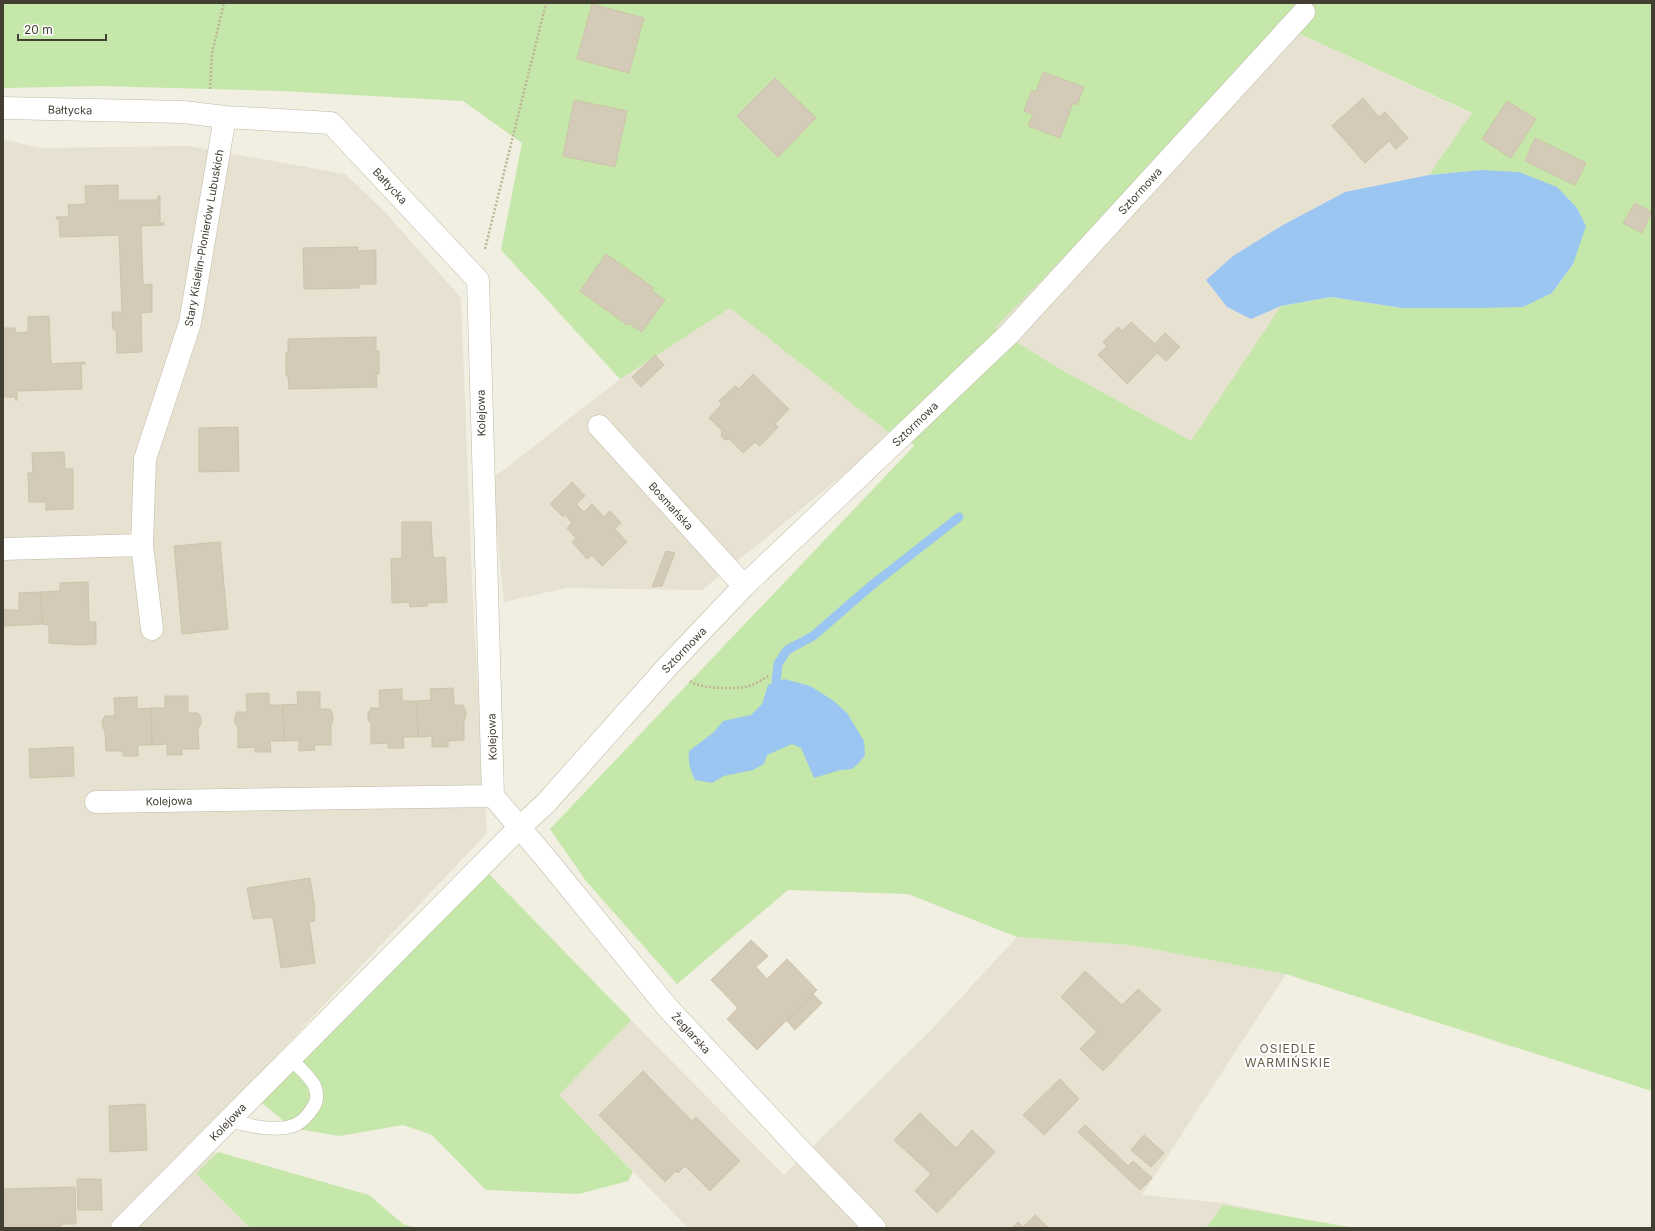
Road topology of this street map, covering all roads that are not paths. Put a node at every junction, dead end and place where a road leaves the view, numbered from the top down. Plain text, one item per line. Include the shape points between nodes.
1 (1304, 12) dead end
2 (3, 108) edge
3 (217, 116) junction
4 (478, 280) joint
5 (599, 426) dead end
6 (142, 545) junction
7 (3, 548) edge
8 (744, 586) junction
9 (152, 629) dead end
10 (493, 796) junction
11 (96, 802) dead end
12 (519, 828) junction
13 (290, 1058) junction
14 (230, 1120) junction
15 (122, 1228) edge
16 (875, 1228) edge

1 - 8 street, Sztormowa via 1009,334
2 - 3 street, Bałtycka via 182,112
3 - 4 street, Bałtycka via 331,123
3 - 6 street, Stary Kisielin-Pionierów Lubuskich via 190,323 145,459
4 - 10 street, Kolejowa
5 - 8 street, Bosmańska
6 - 7 street
6 - 9 street, Stary Kisielin-Pionierów Lubuskich
8 - 12 street, Sztormowa via 668,666 546,803
10 - 11 street, Kolejowa
10 - 12 street, Żeglarska
12 - 13 street, Kolejowa
12 - 16 street, Żeglarska via 667,1007
13 - 14 street, Kolejowa
13 - 14 lane via 305,1072 316,1090 317,1098 305,1118 285,1128 247,1126
14 - 15 street, Kolejowa

